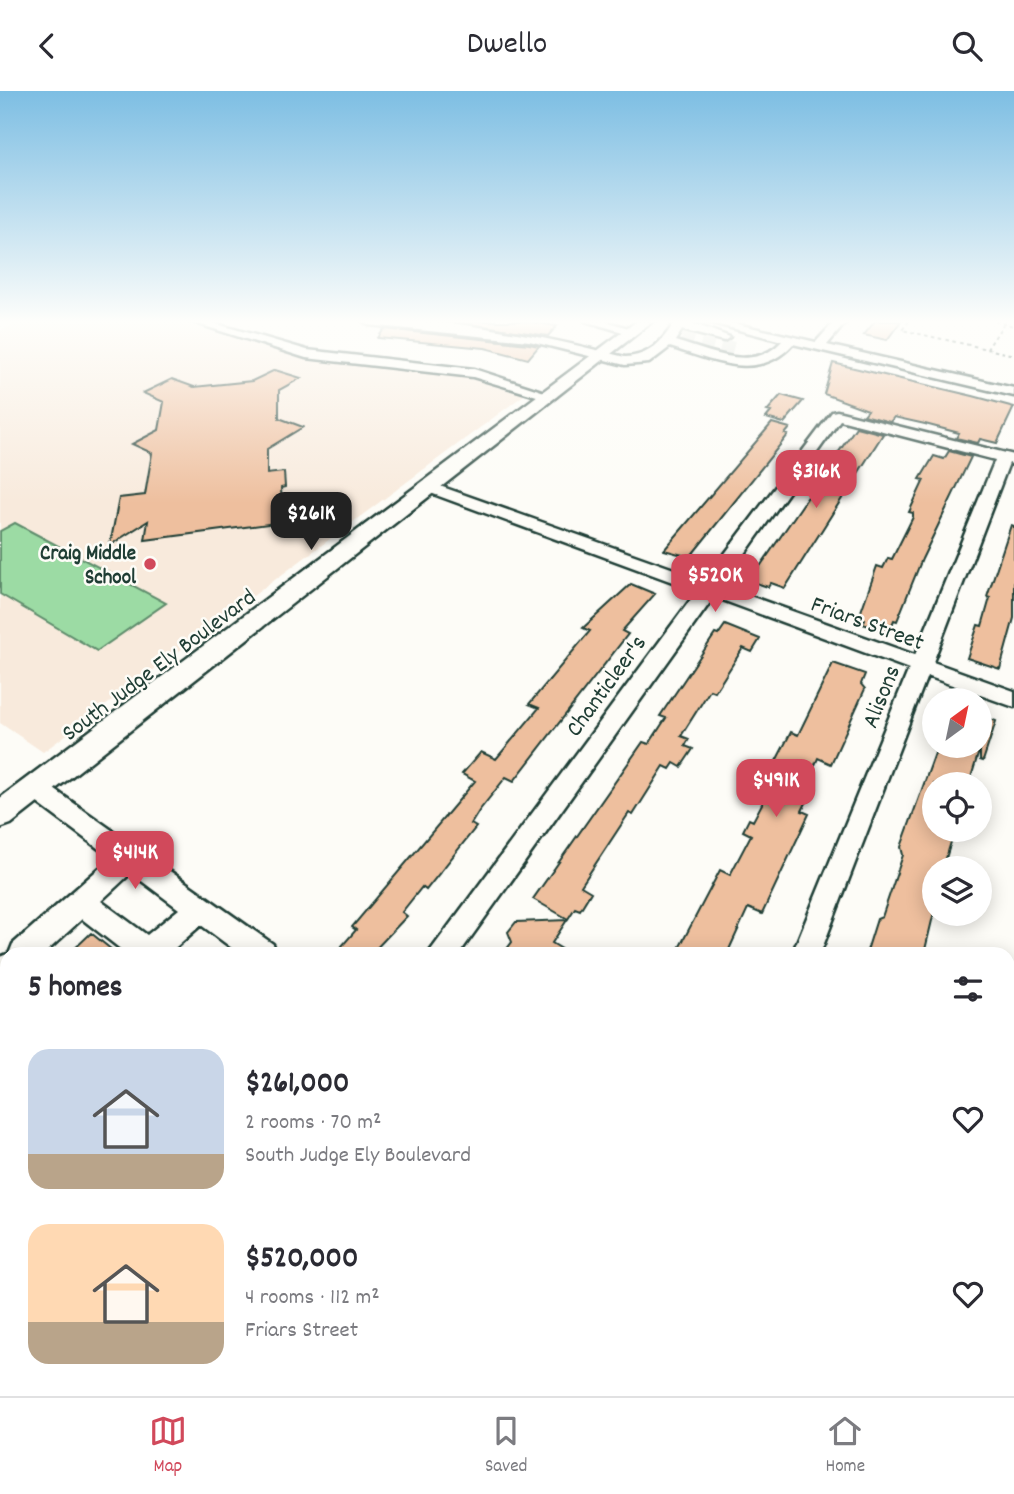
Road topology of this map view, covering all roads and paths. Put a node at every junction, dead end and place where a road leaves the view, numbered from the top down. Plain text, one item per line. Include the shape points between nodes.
1 (503, 382) edge
2 (568, 382) edge
3 (971, 382) edge
4 (1014, 392) edge
5 (550, 396) junction
6 (1009, 458) edge
7 (431, 488) junction
8 (707, 590) junction
9 (920, 666) junction
10 (1014, 699) edge
11 (36, 789) junction
12 (0, 814) edge
13 (130, 858) junction
14 (81, 901) junction
15 (199, 908) junction
16 (31, 947) edge
17 (143, 947) edge
18 (152, 947) edge
19 (252, 947) edge
20 (447, 947) edge
21 (809, 947) edge

1 - 5 street
2 - 5 main road, South Judge Ely Boulevard
3 - 4 street
5 - 7 main road, South Judge Ely Boulevard
6 - 8 street, Chanticleer's via 837,415
6 - 9 street, Alisons
7 - 8 street, Friars Street
7 - 11 main road, South Judge Ely Boulevard
8 - 9 street, Friars Street
8 - 20 street, Chanticleer's
9 - 10 street, Friars Street
9 - 21 street, Alisons
11 - 12 main road, South Judge Ely Boulevard
11 - 13 street
13 - 14 street
13 - 15 street
14 - 16 street
14 - 17 street
15 - 18 street via 165,941
15 - 19 street

